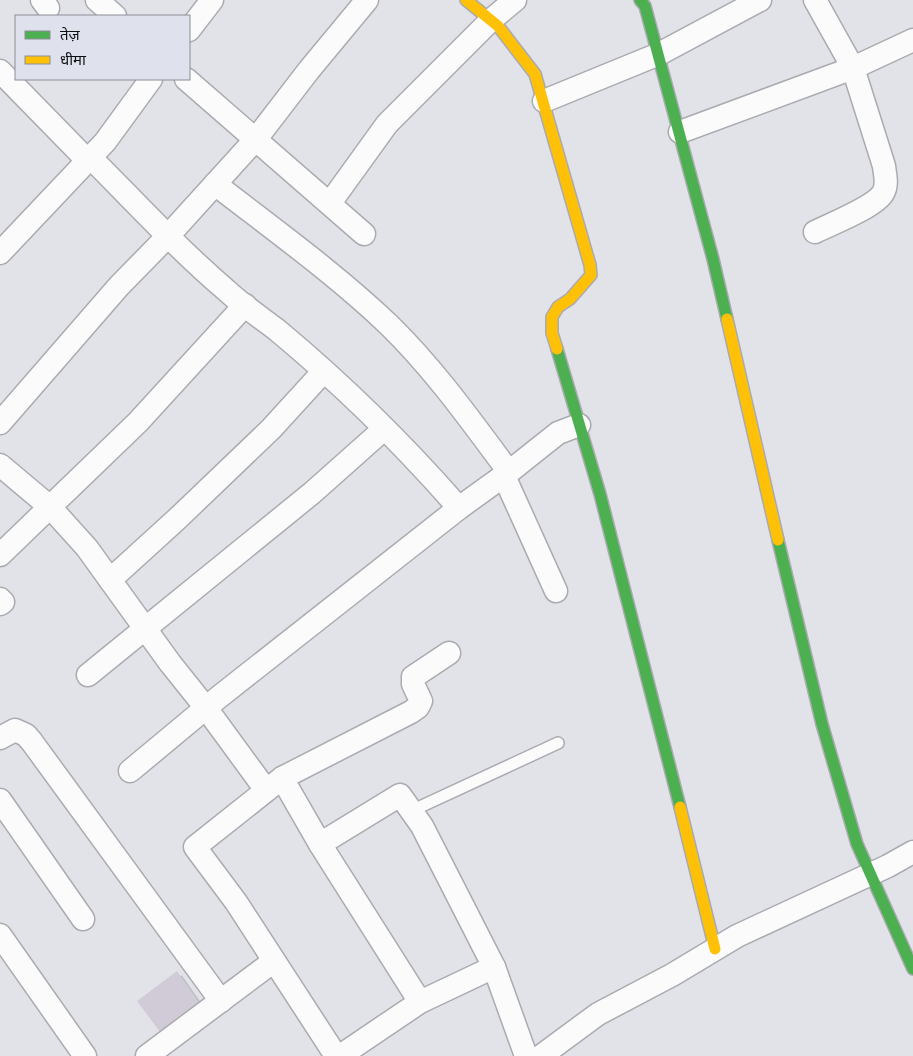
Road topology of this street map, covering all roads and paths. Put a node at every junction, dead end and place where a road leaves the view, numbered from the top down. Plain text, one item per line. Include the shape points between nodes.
1 (97, 0) edge
2 (212, 0) edge
3 (367, 0) edge
4 (466, 0) edge
5 (515, 0) edge
6 (640, 0) edge
7 (760, 0) edge
8 (815, 0) edge
9 (114, 15) edge
10 (491, 20) junction
11 (190, 29) edge
12 (913, 40) edge
13 (659, 54) junction
14 (852, 68) junction
15 (0, 71) edge
16 (150, 80) edge
17 (187, 80) edge
18 (544, 101) junction
19 (680, 132) junction
20 (256, 139) junction
21 (89, 159) junction
22 (215, 184) junction
23 (330, 204) junction
24 (815, 232) dead end
25 (364, 234) dead end
26 (168, 236) junction
27 (1, 248) edge
28 (245, 305) junction
29 (323, 372) junction
30 (0, 423) edge
31 (579, 425) junction
32 (384, 429) junction
33 (0, 465) edge
34 (507, 474) junction
35 (50, 507) junction
36 (459, 508) junction
37 (0, 555) edge
38 (110, 580) junction
39 (556, 591) dead end
40 (0, 599) edge
41 (0, 604) edge
42 (145, 628) junction
43 (449, 653) dead end
44 (88, 675) dead end
45 (206, 708) junction
46 (0, 738) edge
47 (558, 743) dead end
48 (130, 771) dead end
49 (274, 784) junction
50 (0, 800) edge
51 (411, 811) junction
52 (320, 844) junction
53 (913, 852) edge
54 (870, 874) junction
55 (83, 919) dead end
56 (0, 935) edge
57 (714, 949) junction
58 (274, 960) junction
59 (494, 967) junction
60 (913, 969) edge
61 (221, 1001) junction
62 (420, 1002) junction
63 (85, 1056) edge
64 (147, 1056) edge
65 (336, 1056) edge
66 (340, 1056) edge
67 (526, 1056) edge
68 (541, 1056) edge

1 - 9 street
2 - 11 street
3 - 20 street
4 - 10 street
5 - 10 street
6 - 13 street via 645,6
7 - 13 street
8 - 14 street
10 - 18 street via 535,74
10 - 23 street via 387,124
12 - 14 street
13 - 18 street
13 - 19 street
14 - 19 street
14 - 24 street via 884,166 885,188 873,204
15 - 21 street
16 - 21 street
17 - 20 street
18 - 31 street via 590,265 591,275 552,317 552,333
19 - 54 street via 822,724 856,844
20 - 22 street
20 - 23 street
21 - 26 street
21 - 27 street
22 - 26 street
22 - 34 street via 350,290 388,325 440,380
23 - 25 street
26 - 28 street
26 - 30 street
28 - 29 street
28 - 35 street via 138,422
29 - 32 street
29 - 38 street via 271,429
31 - 34 street via 558,433
31 - 57 street via 646,672
32 - 36 street via 424,467
32 - 42 street via 312,493
33 - 35 street
34 - 36 street
34 - 39 street
35 - 37 street
35 - 38 street via 87,548
36 - 45 street
38 - 42 street
40 - 41 street
42 - 44 street
42 - 45 street
43 - 49 street via 413,677 421,701 418,707
45 - 48 street
45 - 49 street
46 - 61 street via 15,730 32,742
47 - 51 lane
49 - 52 street
49 - 58 street via 195,847
50 - 55 street
51 - 52 street via 400,795
51 - 59 street via 422,826
52 - 62 street
53 - 54 street
54 - 57 street
54 - 60 street
56 - 63 street
57 - 68 street via 598,1014
58 - 61 street
58 - 65 street
59 - 62 street
59 - 67 street
61 - 64 street
62 - 66 street

